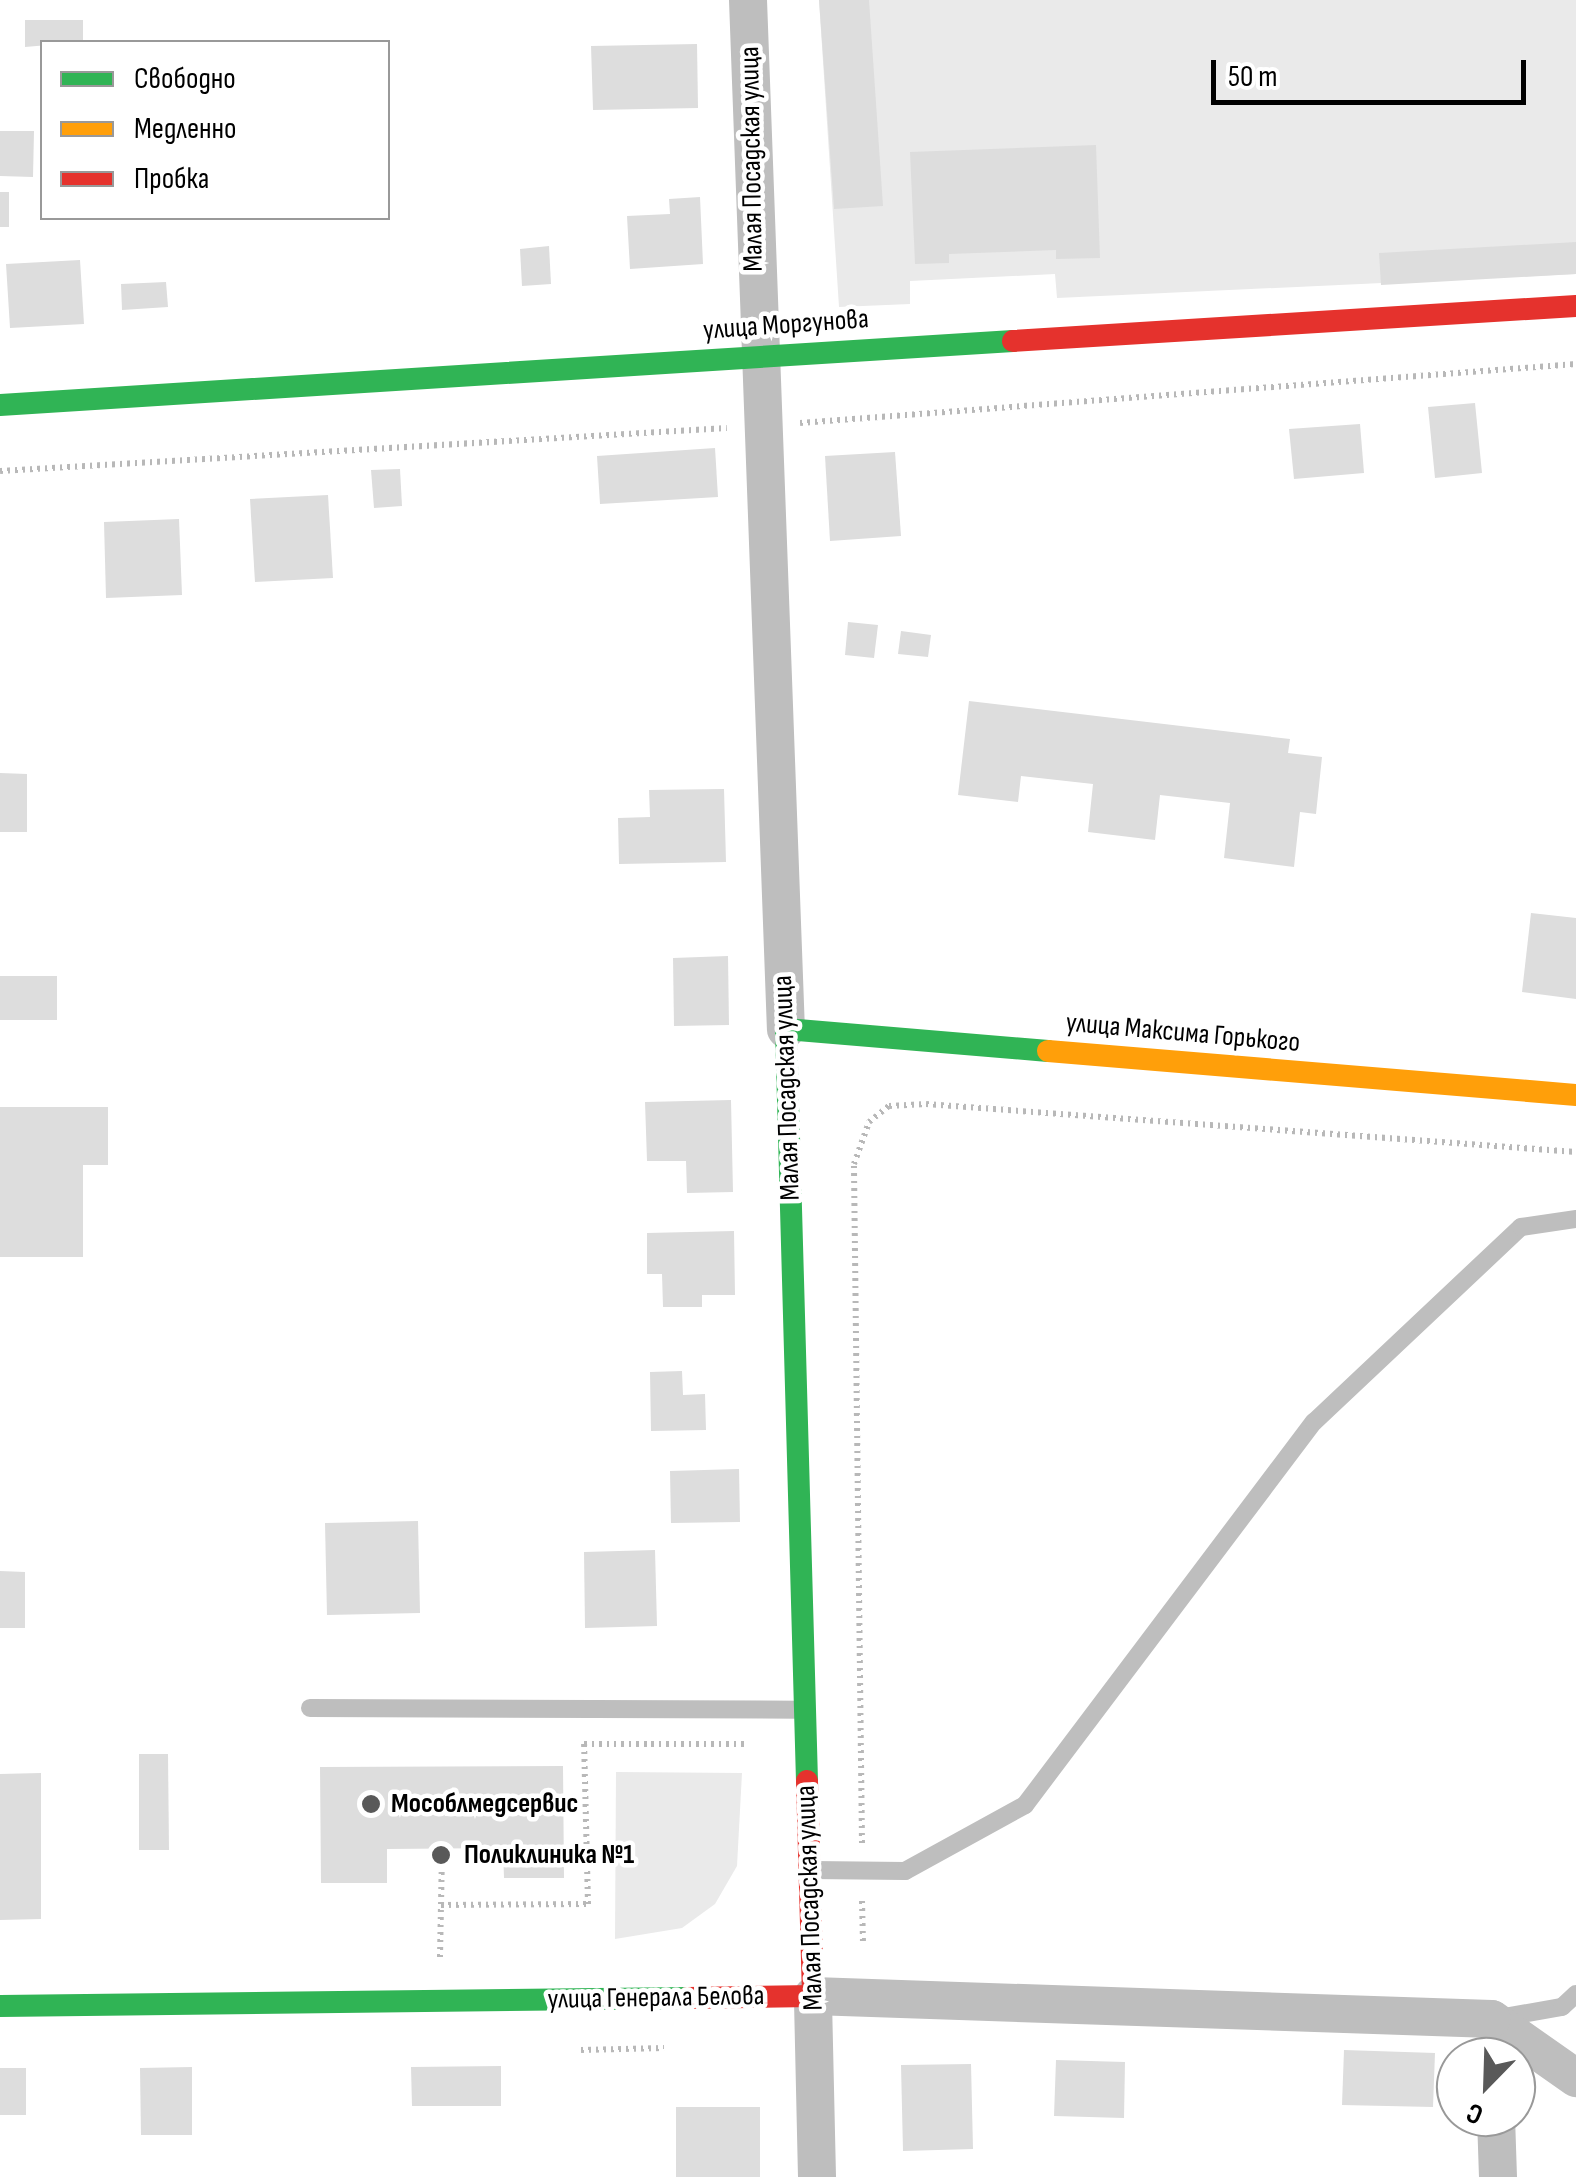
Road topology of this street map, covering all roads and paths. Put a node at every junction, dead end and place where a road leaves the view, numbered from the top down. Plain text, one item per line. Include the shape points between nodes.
1 (748, 0) edge
2 (1576, 306) edge
3 (757, 357) junction
4 (0, 405) edge
5 (786, 1029) junction
6 (1576, 1095) edge
7 (1576, 1218) edge
8 (310, 1708) dead end
9 (805, 1710) junction
10 (860, 1743) dead end
11 (806, 1744) junction
12 (810, 1870) junction
13 (440, 1905) dead end
14 (1576, 1994) edge
15 (813, 1996) junction
16 (0, 2006) edge
17 (1492, 2019) junction
18 (1493, 2037) edge
19 (1576, 2078) edge
20 (1497, 2137) edge
21 (817, 2177) edge
22 (1498, 2177) edge

1 - 3 street, Малая Посадская улица
2 - 3 main road, улица Моргунова
3 - 4 main road, улица Моргунова
3 - 5 street, Малая Посадская улица
5 - 6 main road, улица Максима Горького
5 - 9 main road, Малая Посадская улица
7 - 12 lane via 1521,1228 1314,1422 1025,1805 905,1871
8 - 9 lane
9 - 11 main road, Малая Посадская улица
10 - 11 path
11 - 12 main road, Малая Посадская улица
11 - 13 path via 584,1744 588,1904
12 - 15 main road, Малая Посадская улица
14 - 17 lane via 1562,2006
15 - 16 main road, улица Генерала Белова
15 - 17 street, улица Генерала Белова
15 - 21 street, Малая Посадская улица
17 - 18 street
17 - 19 street
20 - 22 street

